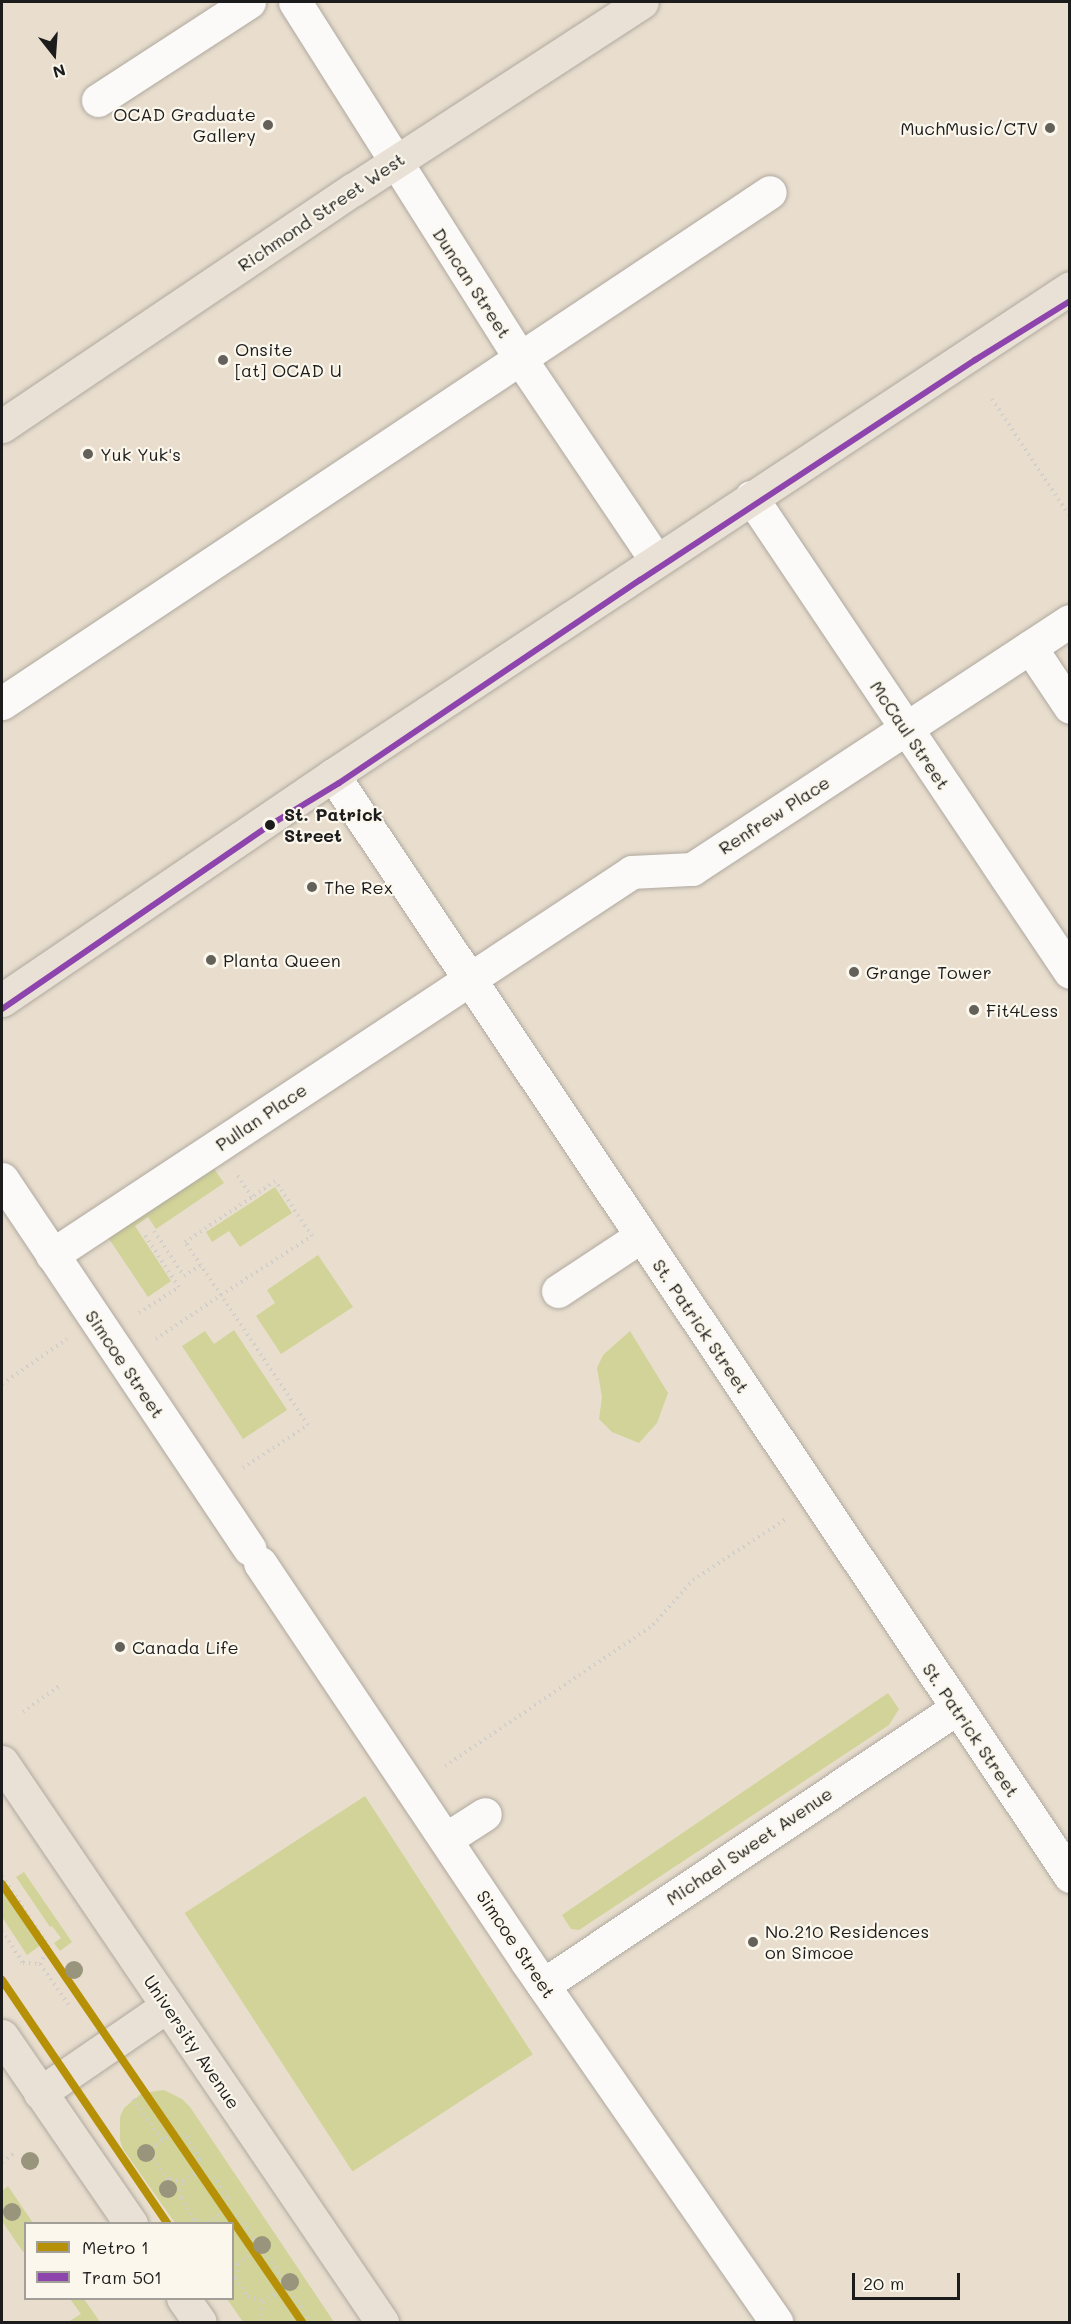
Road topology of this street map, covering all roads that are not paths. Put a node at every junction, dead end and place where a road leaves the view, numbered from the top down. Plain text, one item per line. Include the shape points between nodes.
1 (249, 2) edge
2 (295, 2) edge
3 (642, 2) edge
4 (98, 100) dead end
5 (396, 162) junction
6 (770, 192) dead end
7 (1070, 288) edge
8 (521, 360) junction
9 (2, 426) edge
10 (751, 497) junction
11 (656, 560) junction
12 (1070, 621) edge
13 (1030, 647) junction
14 (2, 703) edge
15 (1070, 707) edge
16 (906, 728) junction
17 (333, 775) junction
18 (1070, 972) edge
19 (470, 979) junction
20 (2, 1000) edge
21 (2, 1179) edge
22 (641, 1236) junction
23 (52, 1255) junction
24 (558, 1291) dead end
25 (956, 1708) junction
26 (2, 1762) edge
27 (485, 1814) dead end
28 (446, 1839) junction
29 (1070, 1876) edge
30 (543, 1985) junction
31 (167, 2006) junction
32 (2, 2036) edge
33 (40, 2093) junction
34 (130, 2222) edge
35 (184, 2300) edge
36 (200, 2322) edge
37 (382, 2322) edge
38 (776, 2322) edge

1 - 4 street
2 - 5 street, Duncan Street
3 - 5 main road, Richmond Street West
5 - 8 street, Duncan Street
5 - 9 main road, Richmond Street West
6 - 8 street
7 - 10 main road
8 - 11 street, Duncan Street
8 - 14 street
10 - 11 main road
10 - 16 street, McCaul Street
11 - 17 main road
12 - 13 street, Renfrew Place
13 - 15 street
13 - 16 street, Renfrew Place
16 - 18 street, McCaul Street
16 - 19 street, Renfrew Place via 692,869 632,872
17 - 19 street, St. Patrick Street
17 - 20 main road
19 - 22 street, St. Patrick Street
19 - 23 street, Pullan Place
21 - 23 street, Simcoe Street
22 - 24 street
22 - 25 street, St. Patrick Street
23 - 28 street, Simcoe Street
25 - 29 street, St. Patrick Street
25 - 30 street, Michael Sweet Avenue
26 - 31 main road, University Avenue
27 - 28 street
28 - 30 street, Simcoe Street
30 - 38 street, Simcoe Street
31 - 33 main road
31 - 37 main road, University Avenue
32 - 33 main road
33 - 34 main road
35 - 36 main road

